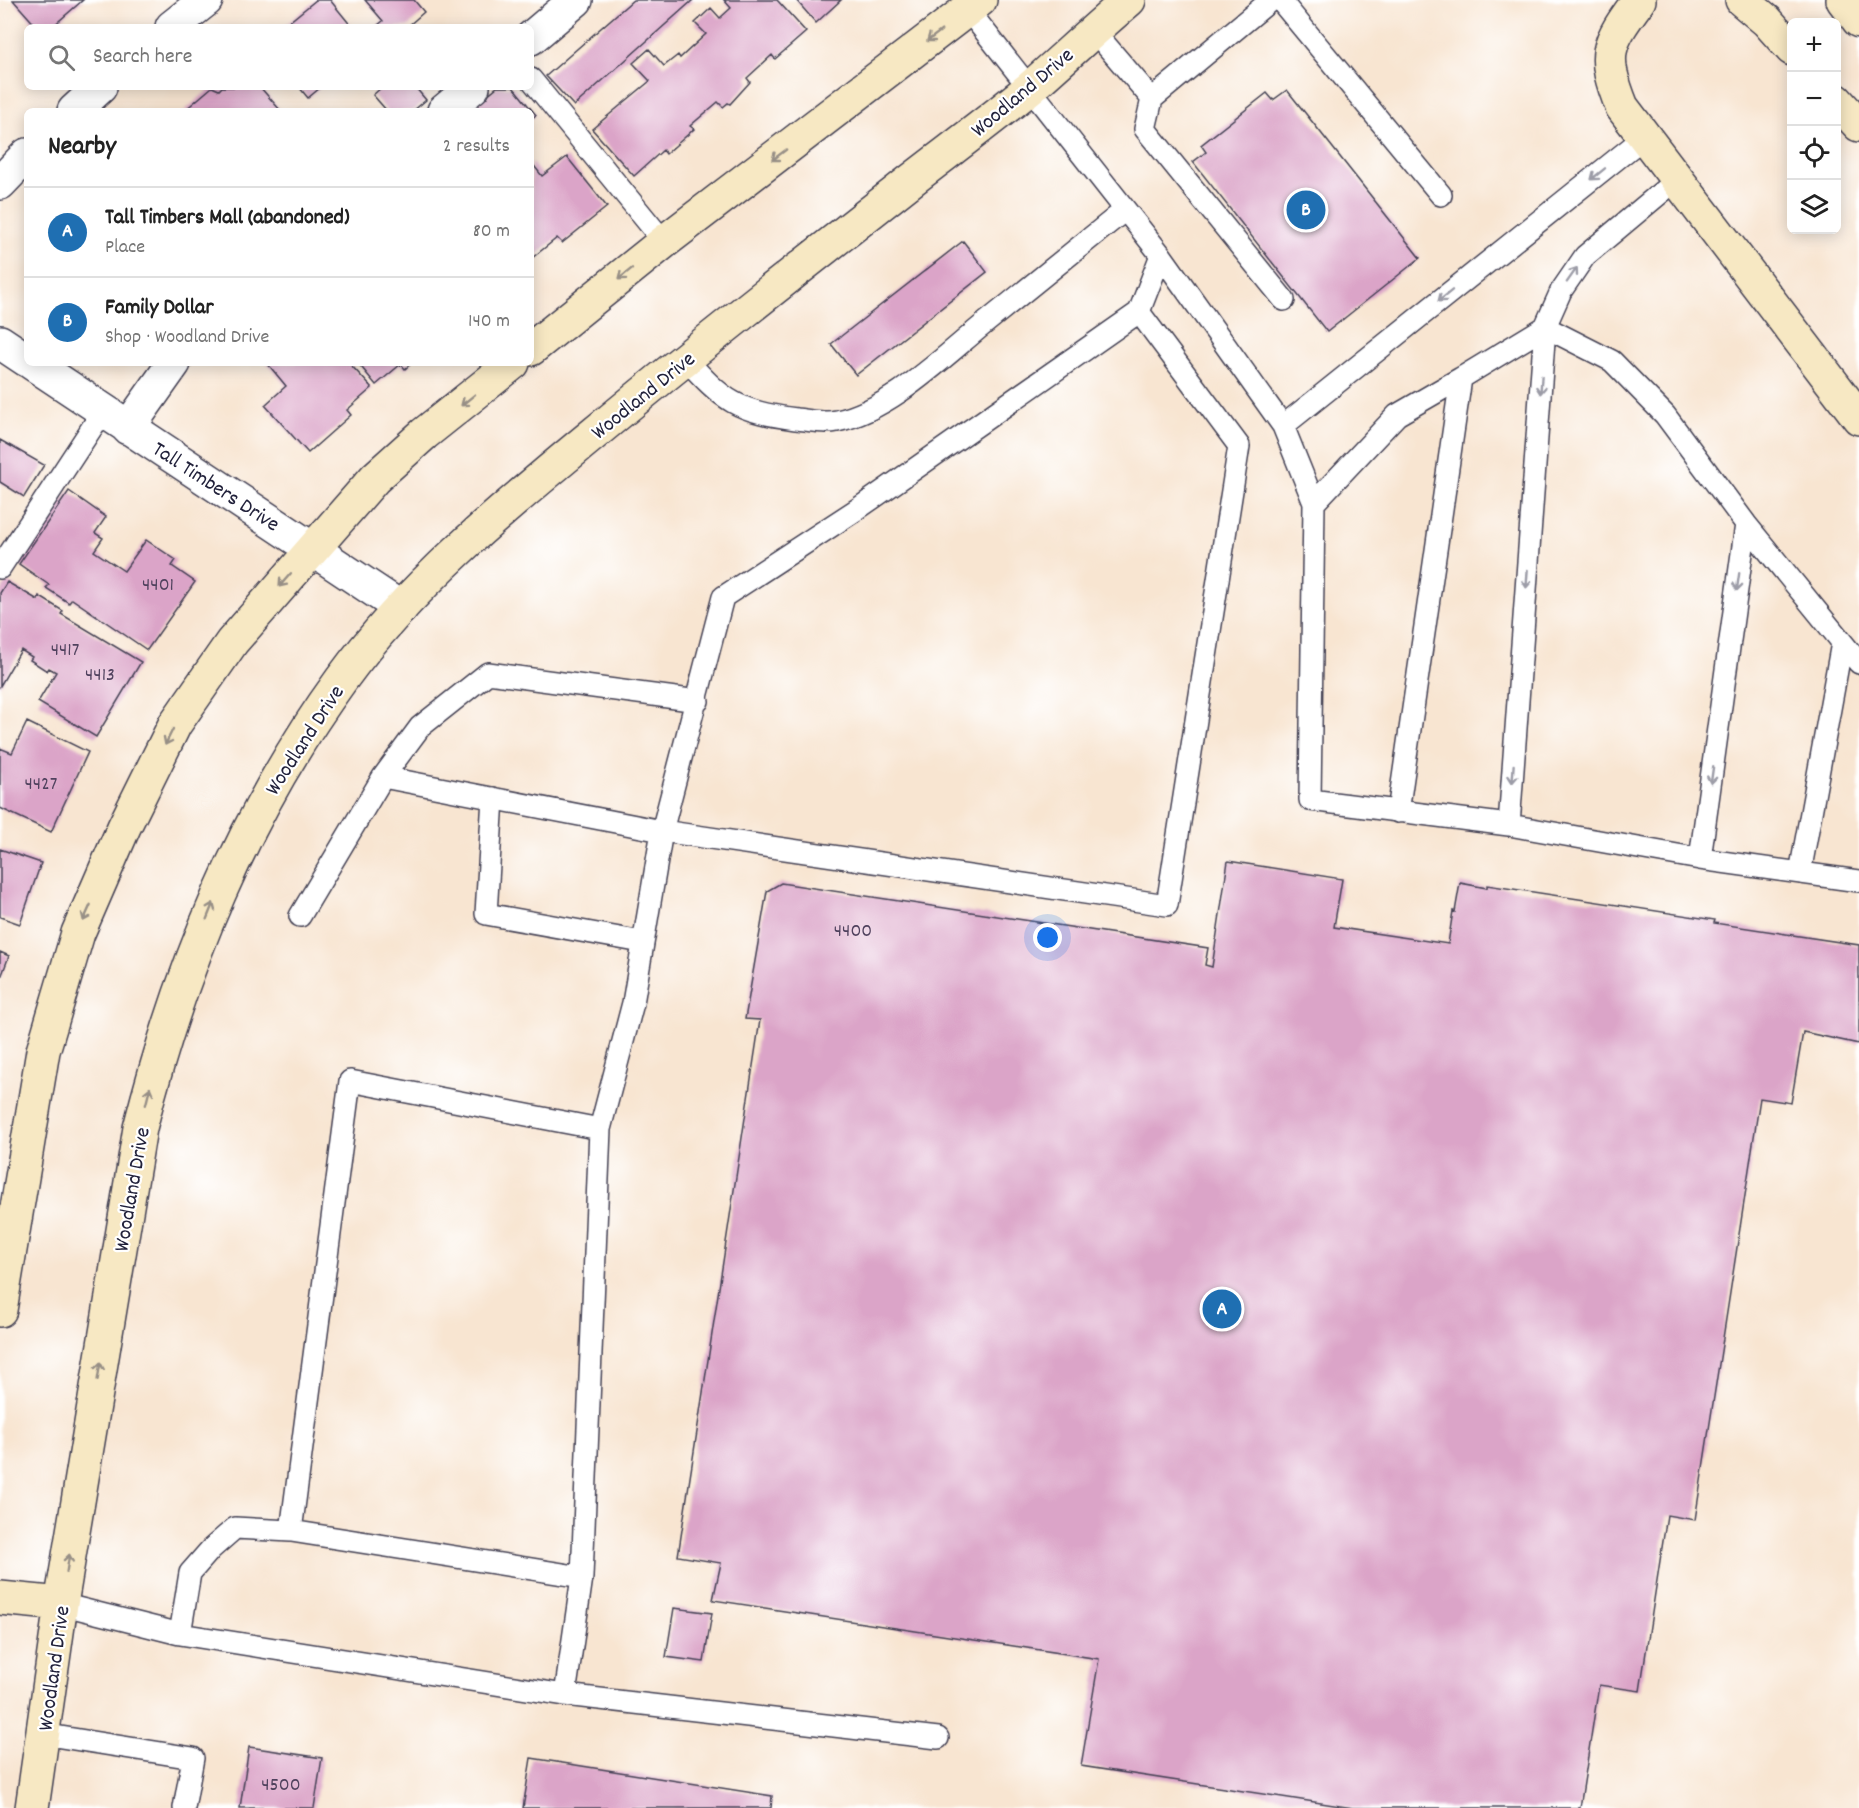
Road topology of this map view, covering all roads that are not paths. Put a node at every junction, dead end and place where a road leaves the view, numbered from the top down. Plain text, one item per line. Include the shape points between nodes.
1 (206, 0) edge
2 (576, 0) edge
3 (1129, 0) edge
4 (1271, 0) edge
5 (1280, 0) edge
6 (1639, 0) edge
7 (1742, 0) edge
8 (1843, 0) edge
9 (974, 5) edge
10 (1859, 21) edge
11 (176, 24) edge
12 (1094, 30) junction
13 (534, 35) edge
14 (1787, 44) edge
15 (534, 83) edge
16 (1029, 88) junction
17 (97, 90) edge
18 (469, 90) edge
19 (1152, 99) junction
20 (1841, 105) edge
21 (77, 108) edge
22 (448, 108) edge
23 (1859, 125) edge
24 (1643, 138) junction
25 (24, 158) edge
26 (1676, 180) junction
27 (0, 183) edge
28 (1441, 195) dead end
29 (1125, 210) junction
30 (664, 242) junction
31 (1161, 255) junction
32 (1284, 300) dead end
33 (1139, 312) junction
34 (1545, 327) junction
35 (0, 342) edge
36 (534, 347) edge
37 (24, 358) edge
38 (685, 358) junction
39 (36, 366) edge
40 (171, 366) edge
41 (509, 366) edge
42 (1461, 378) junction
43 (1859, 418) edge
44 (116, 419) junction
45 (1283, 426) junction
46 (1314, 503) junction
47 (1746, 524) junction
48 (313, 547) junction
49 (0, 568) edge
50 (401, 608) junction
51 (1842, 643) junction
52 (1859, 663) edge
53 (698, 701) junction
54 (382, 777) junction
55 (493, 798) junction
56 (1398, 812) junction
57 (1509, 825) junction
58 (662, 831) junction
59 (1700, 859) junction
60 (1800, 873) junction
61 (1859, 881) edge
62 (300, 916) dead end
63 (642, 942) junction
64 (600, 1129) junction
65 (0, 1310) edge
66 (291, 1531) junction
67 (582, 1577) junction
68 (0, 1598) edge
69 (61, 1604) junction
70 (180, 1634) junction
71 (565, 1695) junction
72 (42, 1734) junction
73 (938, 1738) dead end
74 (32, 1808) edge
75 (184, 1808) edge

1 - 11 street
2 - 13 street
3 - 12 street, Woodland Drive
4 - 19 lane
5 - 28 lane
6 - 24 street via 1618,28 1609,54 1609,75 1622,107
7 - 14 street
8 - 10 street
9 - 16 lane
9 -> 30 street
12 - 16 street, Woodland Drive
12 - 19 lane
15 - 30 lane
16 - 29 lane
16 - 38 street, Woodland Drive
17 - 21 street
18 - 22 street
19 - 32 lane via 1145,129
20 - 23 street
24 - 26 street
24 -> 45 lane
25 - 27 street
34 -> 26 lane via 1561,291 1585,256
26 - 43 street
29 - 31 lane
29 - 38 lane via 928,369 870,410 835,422 755,412 731,403 713,390
30 -> 36 street
31 - 33 lane
31 - 45 lane
33 - 53 lane via 856,510 723,597
33 - 58 lane via 1239,446 1167,905
34 - 42 lane
34 - 47 lane via 1612,362 1665,415
34 -> 57 lane
35 - 37 street
38 - 50 street, Woodland Drive via 507,505
39 - 44 street, Tall Timbers Drive
40 - 44 street
41 -> 48 street via 375,478
42 - 46 lane via 1396,416
42 - 56 lane
44 - 48 street, Tall Timbers Drive
44 - 49 lane
45 - 46 lane
46 - 56 lane via 1310,800
47 - 51 lane
47 -> 59 lane
48 - 50 street, Tall Timbers Drive
48 -> 65 street via 232,642 175,724 78,933 43,1052
69 -> 50 street, Woodland Drive via 140,1128 182,981 249,826 292,752 343,677
51 - 52 lane
51 - 60 lane
53 - 54 lane via 488,673 420,727
53 - 58 lane
54 - 55 lane
54 - 62 lane
55 - 58 lane
55 - 63 lane via 486,914
56 - 57 lane
57 - 59 lane
58 - 63 lane
59 - 60 lane
60 - 61 lane
63 - 64 lane via 633,1003
64 - 66 lane via 350,1081
64 - 67 lane
66 - 67 lane
66 - 70 lane via 235,1528 211,1549 190,1573
67 - 71 lane
68 - 69 street
69 - 70 lane
69 - 72 street, Woodland Drive
70 - 71 lane
71 - 73 lane
72 - 74 street, Woodland Drive
72 - 75 lane via 193,1758

